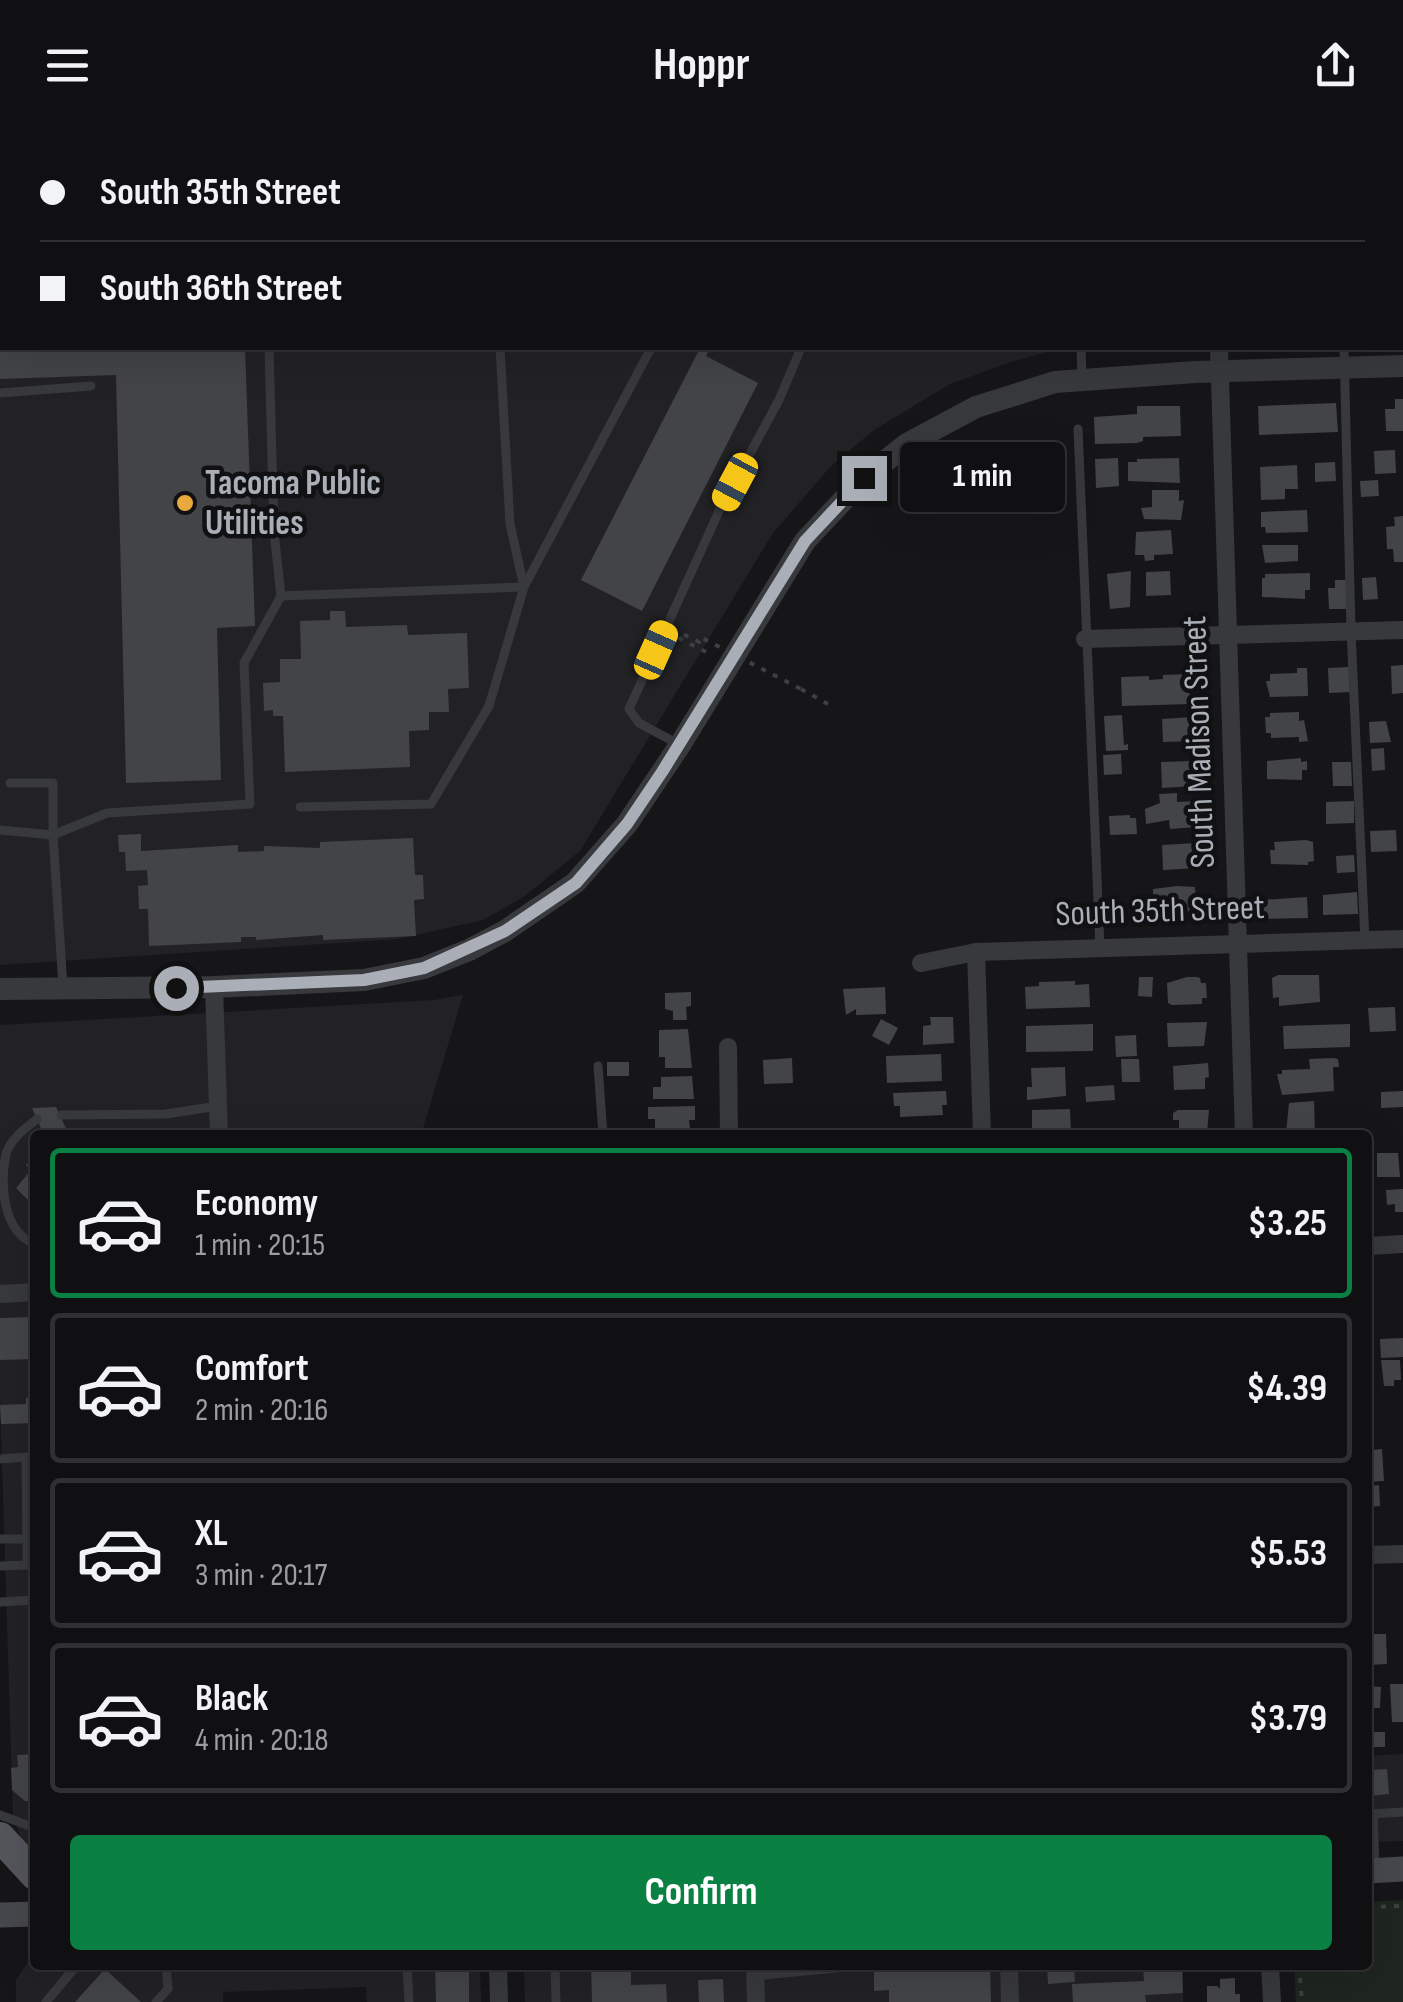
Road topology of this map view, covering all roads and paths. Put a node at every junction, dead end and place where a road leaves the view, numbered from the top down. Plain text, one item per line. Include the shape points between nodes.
1 (269, 350) edge
2 (500, 350) edge
3 (650, 350) edge
4 (800, 350) edge
5 (1082, 350) edge
6 (1344, 358) edge
7 (1219, 359) edge
8 (1403, 366) edge
9 (1082, 379) junction
10 (91, 386) dead end
11 (0, 393) edge
12 (1078, 429) dead end
13 (524, 586) junction
14 (282, 596) junction
15 (1403, 630) edge
16 (1351, 631) junction
17 (1228, 636) junction
18 (1085, 639) junction
19 (706, 652) dead end
20 (828, 704) dead end
21 (680, 745) junction
22 (10, 783) dead end
23 (300, 808) dead end
24 (0, 830) edge
25 (53, 835) junction
26 (1403, 939) edge
27 (1365, 940) junction
28 (1238, 944) junction
29 (1100, 948) junction
30 (976, 952) junction
31 (921, 963) dead end
32 (214, 987) junction
33 (0, 989) edge
34 (64, 990) junction
35 (728, 1047) dead end
36 (598, 1066) dead end
37 (218, 1106) junction
38 (61, 1115) dead end
39 (37, 1119) dead end
40 (219, 1130) edge
41 (603, 1130) edge
42 (729, 1130) edge
43 (982, 1130) edge
44 (1244, 1130) edge
45 (3, 1153) edge
46 (30, 1242) edge
47 (1403, 1244) edge
48 (1372, 1246) edge
49 (30, 1292) edge
50 (0, 1294) edge
51 (30, 1456) edge
52 (0, 1459) edge
53 (0, 1539) edge
54 (27, 1539) junction
55 (1403, 1554) edge
56 (1372, 1555) edge
57 (0, 1566) edge
58 (30, 1600) edge
59 (0, 1602) edge
60 (1403, 1812) edge
61 (1372, 1814) edge
62 (0, 1815) edge
63 (30, 1826) edge
64 (0, 1837) edge
65 (1403, 1869) edge
66 (30, 1870) edge
67 (1372, 1870) edge
68 (1403, 1906) edge
69 (1372, 1907) edge
70 (0, 1914) edge
71 (30, 1914) edge
72 (73, 1970) edge
73 (166, 1970) edge
74 (406, 1970) edge
75 (498, 1970) edge
76 (555, 1970) edge
77 (1009, 1970) edge
78 (1270, 1970) edge
79 (1299, 1970) edge
80 (755, 1971) edge
81 (46, 2002) edge
82 (156, 2002) edge
83 (409, 2002) edge
84 (499, 2002) edge
85 (556, 2002) edge
86 (756, 2002) edge
87 (1010, 2002) edge
88 (1272, 2002) edge
89 (1302, 2002) edge

1 - 14 lane
2 - 13 lane via 510,524
3 - 13 lane
4 - 21 lane via 628,709 638,723
5 - 9 lane
6 - 7 street
6 - 8 street
6 - 16 lane
7 - 9 street
7 - 17 street, South Madison Street
9 - 21 street via 976,407 906,444 864,478 805,541
10 - 11 lane
12 - 18 lane
13 - 14 lane
13 - 23 lane via 489,706 431,804
14 - 25 lane via 244,663 250,804 108,813
15 - 16 street
16 - 17 street
16 - 27 lane
17 - 18 street
17 - 28 street, South Madison Street
18 - 29 lane
19 - 20 path, bridge via 679,638 681,633
21 - 32 street via 627,824 576,883 505,931 424,968 364,980
22 - 25 lane via 53,783
24 - 25 lane
25 - 34 lane
26 - 27 street, South 35th Street
27 - 28 street, South 35th Street
28 - 29 street, South 35th Street
28 - 44 street, South Madison Street
29 - 30 street, South 35th Street
30 - 31 street, South 35th Street
30 - 43 street
32 - 34 street
32 - 37 street
33 - 34 street
35 - 42 street
36 - 41 lane
37 - 38 lane via 166,1114
37 - 40 street
39 - 45 lane
45 - 46 lane via 2,1203
47 - 48 street
49 - 50 street
51 - 52 lane
51 - 54 lane
53 - 54 lane
54 - 57 lane via 28,1566
55 - 56 street
58 - 59 lane
60 - 61 lane
62 - 63 lane
64 - 66 main road
65 - 67 main road
68 - 69 path
70 - 71 main road
72 - 81 lane
73 - 82 lane via 168,1989
74 - 83 lane
75 - 84 street
76 - 85 lane
77 - 87 street
78 - 88 street
79 - 89 path
80 - 86 street

